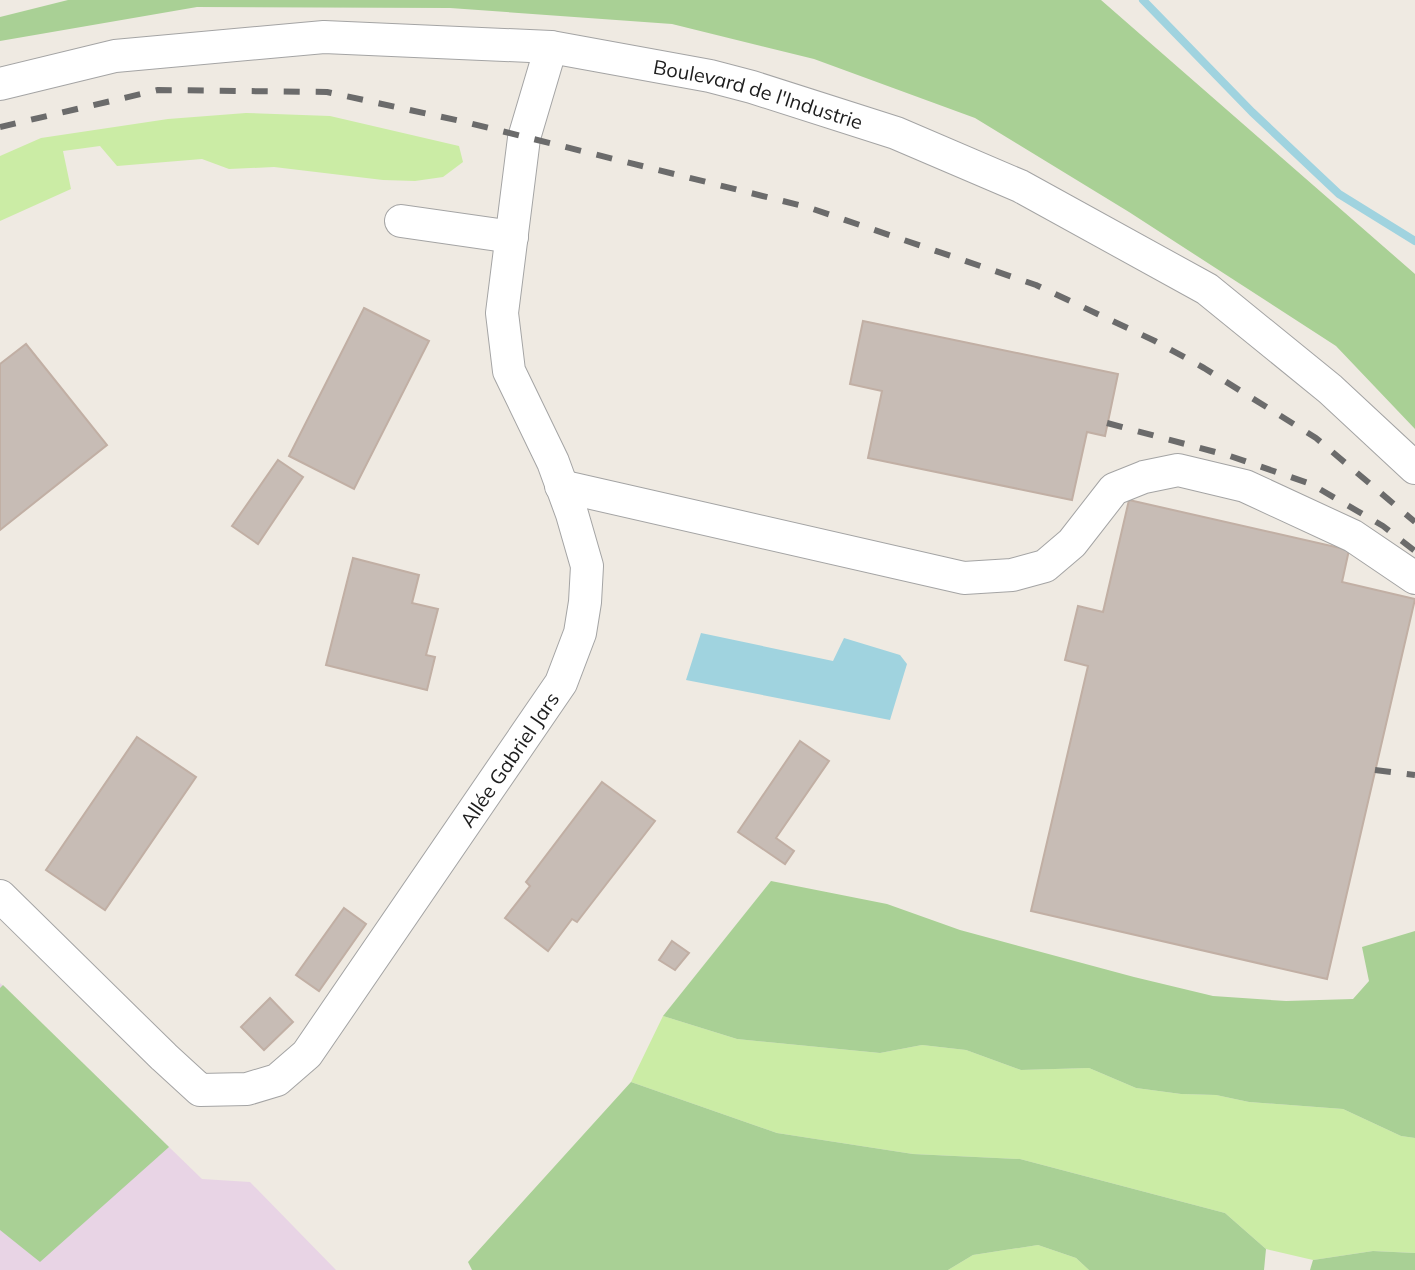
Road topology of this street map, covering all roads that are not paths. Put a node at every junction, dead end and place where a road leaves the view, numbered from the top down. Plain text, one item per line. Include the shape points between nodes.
1 (551, 47) junction
2 (0, 84) edge
3 (401, 221) dead end
4 (512, 237) junction
5 (1415, 468) edge
6 (561, 486) junction
7 (1415, 578) edge
8 (0, 896) edge

1 - 2 street, Boulevard de l'Industrie via 324,37 115,56
1 - 4 street, Allée Gabriel Jars via 524,138
1 - 5 street, Boulevard de l'Industrie via 752,87 896,133 1020,186 1207,289 1330,389
3 - 4 street
4 - 6 street, Allée Gabriel Jars via 502,313 509,371
6 - 7 street via 964,578 1012,575 1045,566 1072,543 1114,489 1178,470 1245,486 1353,536
6 - 8 street, Allée Gabriel Jars via 587,566 580,633 561,683 307,1054 277,1080 247,1089 200,1090

